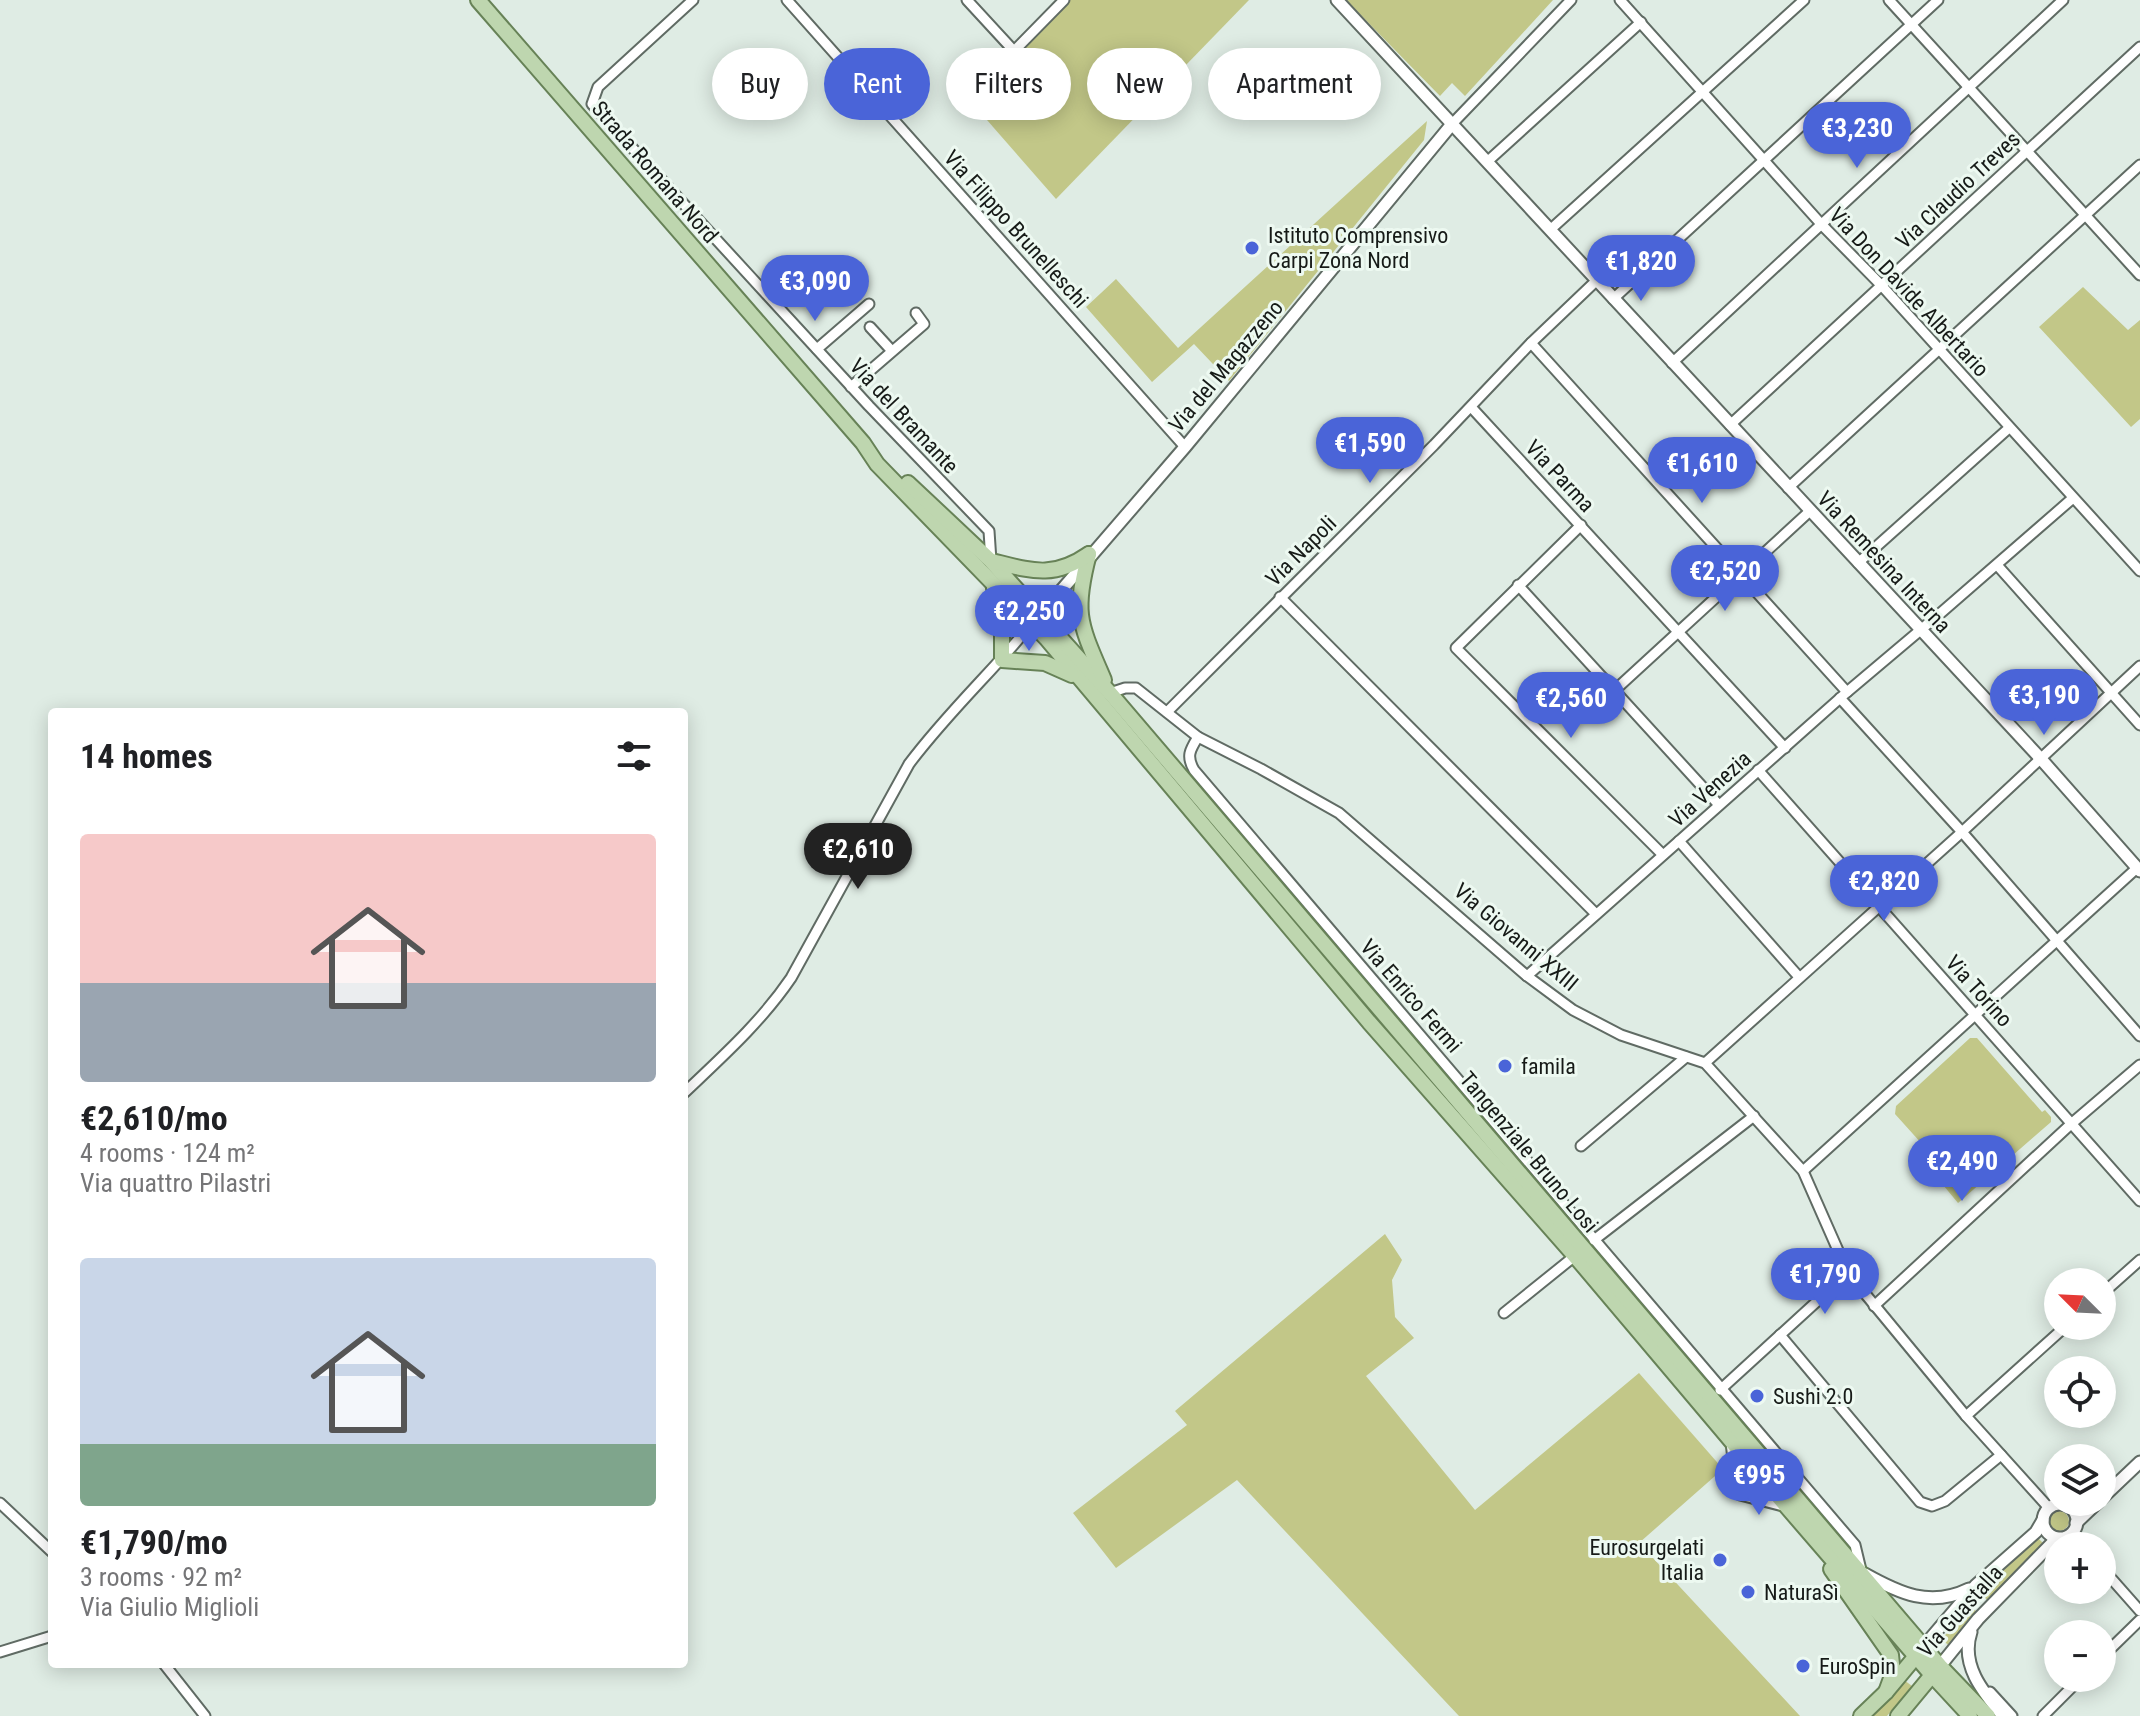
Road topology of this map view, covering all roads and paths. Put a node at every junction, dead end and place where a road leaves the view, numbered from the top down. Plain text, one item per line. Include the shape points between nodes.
1 (478, 0) edge
2 (693, 0) edge
3 (787, 0) edge
4 (967, 0) edge
5 (1064, 0) edge
6 (1337, 0) edge
7 (1571, 0) edge
8 (1620, 0) edge
9 (1804, 0) edge
10 (1889, 0) edge
11 (1938, 0) edge
12 (2063, 0) edge
13 (1641, 22) junction
14 (1912, 24) junction
15 (2140, 47) edge
16 (1969, 87) junction
17 (1703, 90) junction
18 (1452, 124) junction
19 (2027, 151) junction
20 (1763, 160) junction
21 (1488, 161) junction
22 (2140, 165) edge
23 (2085, 215) junction
24 (1822, 225) junction
25 (1551, 229) junction
26 (2140, 275) edge
27 (1596, 281) junction
28 (1882, 286) junction
29 (1613, 299) junction
30 (869, 304) dead end
31 (916, 313) dead end
32 (870, 327) dead end
33 (1531, 343) junction
34 (817, 349) junction
35 (1940, 350) junction
36 (892, 351) junction
37 (1672, 363) junction
38 (851, 387) junction
39 (1471, 407) junction
40 (1730, 425) junction
41 (2009, 428) junction
42 (863, 443) junction
43 (1185, 447) junction
44 (1788, 488) junction
45 (2073, 498) junction
46 (1810, 511) junction
47 (1581, 525) junction
48 (1089, 554) junction
49 (991, 561) junction
50 (1858, 563) junction
51 (1997, 565) junction
52 (2140, 571) edge
53 (1744, 574) junction
54 (991, 580) junction
55 (1518, 585) junction
56 (1280, 597) junction
57 (1036, 620) junction
58 (1919, 630) junction
59 (1679, 632) junction
60 (1002, 660) junction
61 (2140, 666) edge
62 (1082, 681) junction
63 (1615, 690) junction
64 (1110, 693) junction
65 (2111, 693) junction
66 (1844, 695) junction
67 (1167, 712) junction
68 (2140, 725) edge
69 (1198, 737) junction
70 (1785, 748) junction
71 (2041, 759) junction
72 (1758, 770) junction
73 (1719, 805) junction
74 (1962, 832) junction
75 (1679, 841) junction
76 (1662, 854) junction
77 (2139, 869) edge
78 (1878, 905) junction
79 (1596, 914) junction
80 (2058, 942) junction
81 (1527, 976) junction
82 (1799, 977) junction
83 (1976, 1014) junction
84 (2140, 1036) edge
85 (1686, 1057) junction
86 (1705, 1063) junction
87 (2140, 1065) edge
88 (688, 1089) edge
89 (1754, 1116) junction
90 (2071, 1124) junction
91 (1581, 1146) dead end
92 (1803, 1171) junction
93 (2140, 1201) edge
94 (1584, 1249) junction
95 (2140, 1260) edge
96 (1848, 1273) junction
97 (2116, 1281) edge
98 (1874, 1306) junction
99 (1504, 1313) dead end
100 (1780, 1335) junction
101 (2050, 1340) edge
102 (1720, 1390) junction
103 (1966, 1416) junction
104 (1731, 1441) junction
105 (2001, 1455) junction
106 (2139, 1463) edge
107 (2116, 1478) edge
108 (2116, 1485) edge
109 (2044, 1502) edge
110 (0, 1503) edge
111 (1787, 1507) junction
112 (2045, 1516) edge
113 (2075, 1516) edge
114 (2085, 1516) edge
115 (2043, 1520) junction
116 (2074, 1527) junction
117 (2048, 1532) edge
118 (2070, 1532) edge
119 (2076, 1532) edge
120 (1817, 1541) junction
121 (48, 1548) edge
122 (2044, 1551) edge
123 (1861, 1572) junction
124 (2116, 1584) edge
125 (1976, 1585) junction
126 (2140, 1611) edge
127 (1978, 1619) junction
128 (2140, 1620) edge
129 (48, 1637) edge
130 (2116, 1643) edge
131 (1920, 1651) junction
132 (0, 1652) edge
133 (167, 1668) edge
134 (1936, 1670) junction
135 (1974, 1676) junction
136 (1886, 1692) junction
137 (2067, 1692) edge
138 (205, 1716) edge
139 (1861, 1716) edge
140 (1898, 1716) edge
141 (1970, 1716) edge
142 (1988, 1716) edge
143 (2003, 1716) edge
144 (2012, 1716) edge
145 (2043, 1716) edge

1 - 42 main road, Strada Romana Nord
2 - 34 street, Via del Bramante via 598,87 592,104
3 - 43 street, Via Filippo Brunelleschi
4 - 5 street via 1014,51
6 - 18 street, Via Remesina Interna
7 - 18 street, Via del Magazzeno
8 - 13 street, Via Don Davide Albertario
9 - 17 street
10 - 14 street
11 - 14 street
12 - 16 street
13 - 17 street, Via Don Davide Albertario
13 - 21 street
14 - 16 street
14 - 20 street
15 - 19 street, Via Claudio Treves
16 - 19 street
16 - 24 street
17 - 20 street, Via Don Davide Albertario
17 - 25 street
18 - 21 street, Via Remesina Interna
18 - 43 street, Via del Magazzeno
19 - 23 street
19 - 28 street, Via Claudio Treves
20 - 24 street, Via Don Davide Albertario
20 - 29 street
21 - 25 street, Via Remesina Interna
22 - 23 street
23 - 26 street
23 - 35 street
24 - 28 street, Via Don Davide Albertario
24 - 37 street
25 - 27 street, Via Remesina Interna
27 - 29 street, Via Remesina Interna
27 - 33 street, Via Napoli
28 - 35 street, Via Don Davide Albertario
28 - 40 street, Via Claudio Treves
29 - 37 street, Via Remesina Interna
30 - 34 street
31 - 36 street via 924,324
32 - 36 street
33 - 39 street, Via Napoli
33 - 53 street
34 - 38 street, Via del Bramante
35 - 41 street, Via Don Davide Albertario
35 - 44 street
36 - 38 street
37 - 40 street, Via Remesina Interna
38 - 49 street, Via del Bramante via 989,531
39 - 47 street, Via Parma
39 - 56 street, Via Napoli
40 - 44 street, Via Remesina Interna
41 - 45 street, Via Don Davide Albertario
41 - 50 street
42 - 49 main road, Strada Romana Nord
42 - 54 main road, Strada Romana Nord via 877,464
43 - 48 street, Via del Magazzeno
44 - 46 street, Via Remesina Interna
45 - 51 street, Via Venezia
45 - 52 street, Via Don Davide Albertario
46 - 50 street, Via Remesina Interna
46 - 53 street
47 - 55 street
47 - 59 street, Via Parma
48 - 49 main road via 1071,567 1053,571
48 - 57 street, Via del Magazzeno
48 - 64 main road via 1078,604 1082,627
49 - 57 main road, Strada Romana Nord
50 - 58 street, Via Remesina Interna
51 - 58 street, Via Venezia
51 - 65 street
53 - 59 street
53 - 66 street
54 - 57 main road, Strada Romana Nord
54 - 60 main road via 1002,623
55 - 63 street
55 - 76 street via 1456,648
56 - 67 street, Via Napoli
56 - 79 street
57 - 60 street
57 - 62 main road, Tangenziale Bruno Losi
57 - 64 main road, Tangenziale Bruno Losi
58 - 66 street, Via Venezia
58 - 71 street, Via Remesina Interna
59 - 63 street
59 - 70 street, Via Parma
60 - 62 main road via 1045,663
60 - 88 street via 909,764 774,1003
61 - 65 street
62 - 94 main road, Tangenziale Bruno Losi via 1369,1022
63 - 73 street
64 - 67 street, Via Giovanni XXIII via 1136,688
64 - 94 main road, Tangenziale Bruno Losi
65 - 68 street
65 - 71 street
66 - 70 street, Via Venezia
66 - 74 street
67 - 69 street, Via Giovanni XXIII
69 - 81 street, Via Giovanni XXIII via 1339,813
69 - 94 street, Via Enrico Fermi via 1189,754 1194,770
70 - 72 street, Via Venezia
71 - 74 street
71 - 77 street, Via Remesina Interna
72 - 73 street, Via Venezia
72 - 78 street, Via Torino
73 - 75 street, Via Venezia
74 - 78 street
74 - 80 street
75 - 76 street, Via Venezia
75 - 82 street
76 - 79 street, Via Venezia
77 - 80 street
78 - 82 street
78 - 83 street, Via Torino
79 - 81 street, Via Venezia
80 - 83 street
80 - 84 street
81 - 85 street, Via Giovanni XXIII via 1597,1023
82 - 86 street
83 - 90 street, Via Torino
83 - 92 street
85 - 86 street, Via Giovanni XXIII
85 - 91 street
86 - 89 street, Via Giovanni XXIII
87 - 90 street
89 - 92 street, Via Giovanni XXIII
89 - 94 street
90 - 93 street, Via Torino
90 - 98 street
92 - 96 street, Via Giovanni XXIII
94 - 99 street
94 - 102 street, Via Enrico Fermi
94 - 104 main road, Tangenziale Bruno Losi
94 - 123 main road, Tangenziale Bruno Losi
95 - 97 street
96 - 98 street, Via Giovanni XXIII
96 - 100 street
98 - 103 street, Via Giovanni XXIII
100 - 102 street
100 - 105 street via 1920,1502 1932,1506 1945,1501
101 - 103 street
102 - 123 street, Via Enrico Fermi via 1855,1545
103 - 105 street, Via Giovanni XXIII
104 - 111 main road, Tangenziale Bruno Losi
104 - 111 street via 1736,1492
105 - 109 street, Via Giovanni XXIII
106 - 107 street
106 - 108 street
110 - 121 street
111 - 120 main road, Tangenziale Bruno Losi
112 - 115 street
113 - 116 street
114 - 116 street
115 - 117 street
115 - 125 street, Via Guastalla
116 - 118 street
116 - 119 street
120 - 131 main road, Tangenziale Bruno Losi
120 - 136 main road, Via Guastalla via 1834,1575 1889,1650 1893,1673
122 - 127 street, Via Guastalla
123 - 125 street via 1919,1598 1936,1599
123 - 131 main road, Tangenziale Bruno Losi
124 - 126 street
125 - 131 street, Via Guastalla
127 - 134 street, Via Guastalla
127 - 135 street via 1967,1642
128 - 130 street
129 - 132 street
131 - 134 main road, Tangenziale Bruno Losi
131 - 136 main road, Via Guastalla
133 - 138 street
134 - 140 main road, Via Guastalla
134 - 141 main road, Tangenziale Bruno Losi
134 - 142 main road, Tangenziale Bruno Losi
135 - 143 street
135 - 144 street
136 - 139 main road, Via Guastalla
137 - 145 street

